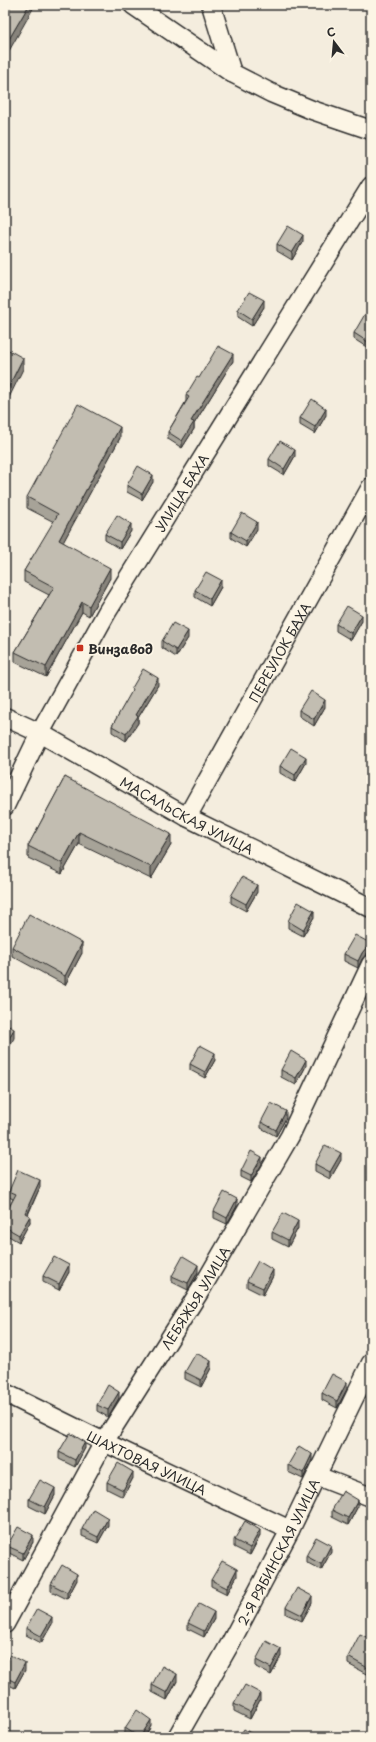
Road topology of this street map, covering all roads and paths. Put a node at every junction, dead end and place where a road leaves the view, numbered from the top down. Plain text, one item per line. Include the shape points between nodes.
1 (133, 5) edge
2 (211, 5) edge
3 (232, 73) junction
4 (371, 130) edge
5 (371, 186) edge
6 (371, 487) edge
7 (5, 717) edge
8 (40, 733) junction
9 (5, 806) edge
10 (187, 817) junction
11 (371, 908) edge
12 (371, 964) edge
13 (371, 1363) edge
14 (5, 1392) edge
15 (104, 1442) junction
16 (317, 1476) junction
17 (371, 1497) edge
18 (290, 1530) junction
19 (5, 1624) edge
20 (177, 1737) edge

1 - 3 street
2 - 3 street
3 - 4 street via 306,107
5 - 8 street, УЛИЦА БАХА via 107,612
6 - 10 street, ПЕРЕУЛОК БАХА
7 - 8 street, МАСАЛЬСКАЯ УЛИЦА
8 - 9 street, УЛИЦА БАХА
8 - 10 street, МАСАЛЬСКАЯ УЛИЦА
10 - 11 street, МАСАЛЬСКАЯ УЛИЦА
12 - 15 street, ЛЕБЯЖЬЯ УЛИЦА via 290,1136 203,1286
13 - 16 street, 2-Я РЯБИНСКАЯ УЛИЦА
14 - 15 street, ШАХТОВАЯ УЛИЦА
15 - 18 street, ШАХТОВАЯ УЛИЦА
15 - 19 street, ЛЕБЯЖЬЯ УЛИЦА
16 - 17 street
16 - 18 street, 2-Я РЯБИНСКАЯ УЛИЦА
18 - 20 street, 2-Я РЯБИНСКАЯ УЛИЦА

